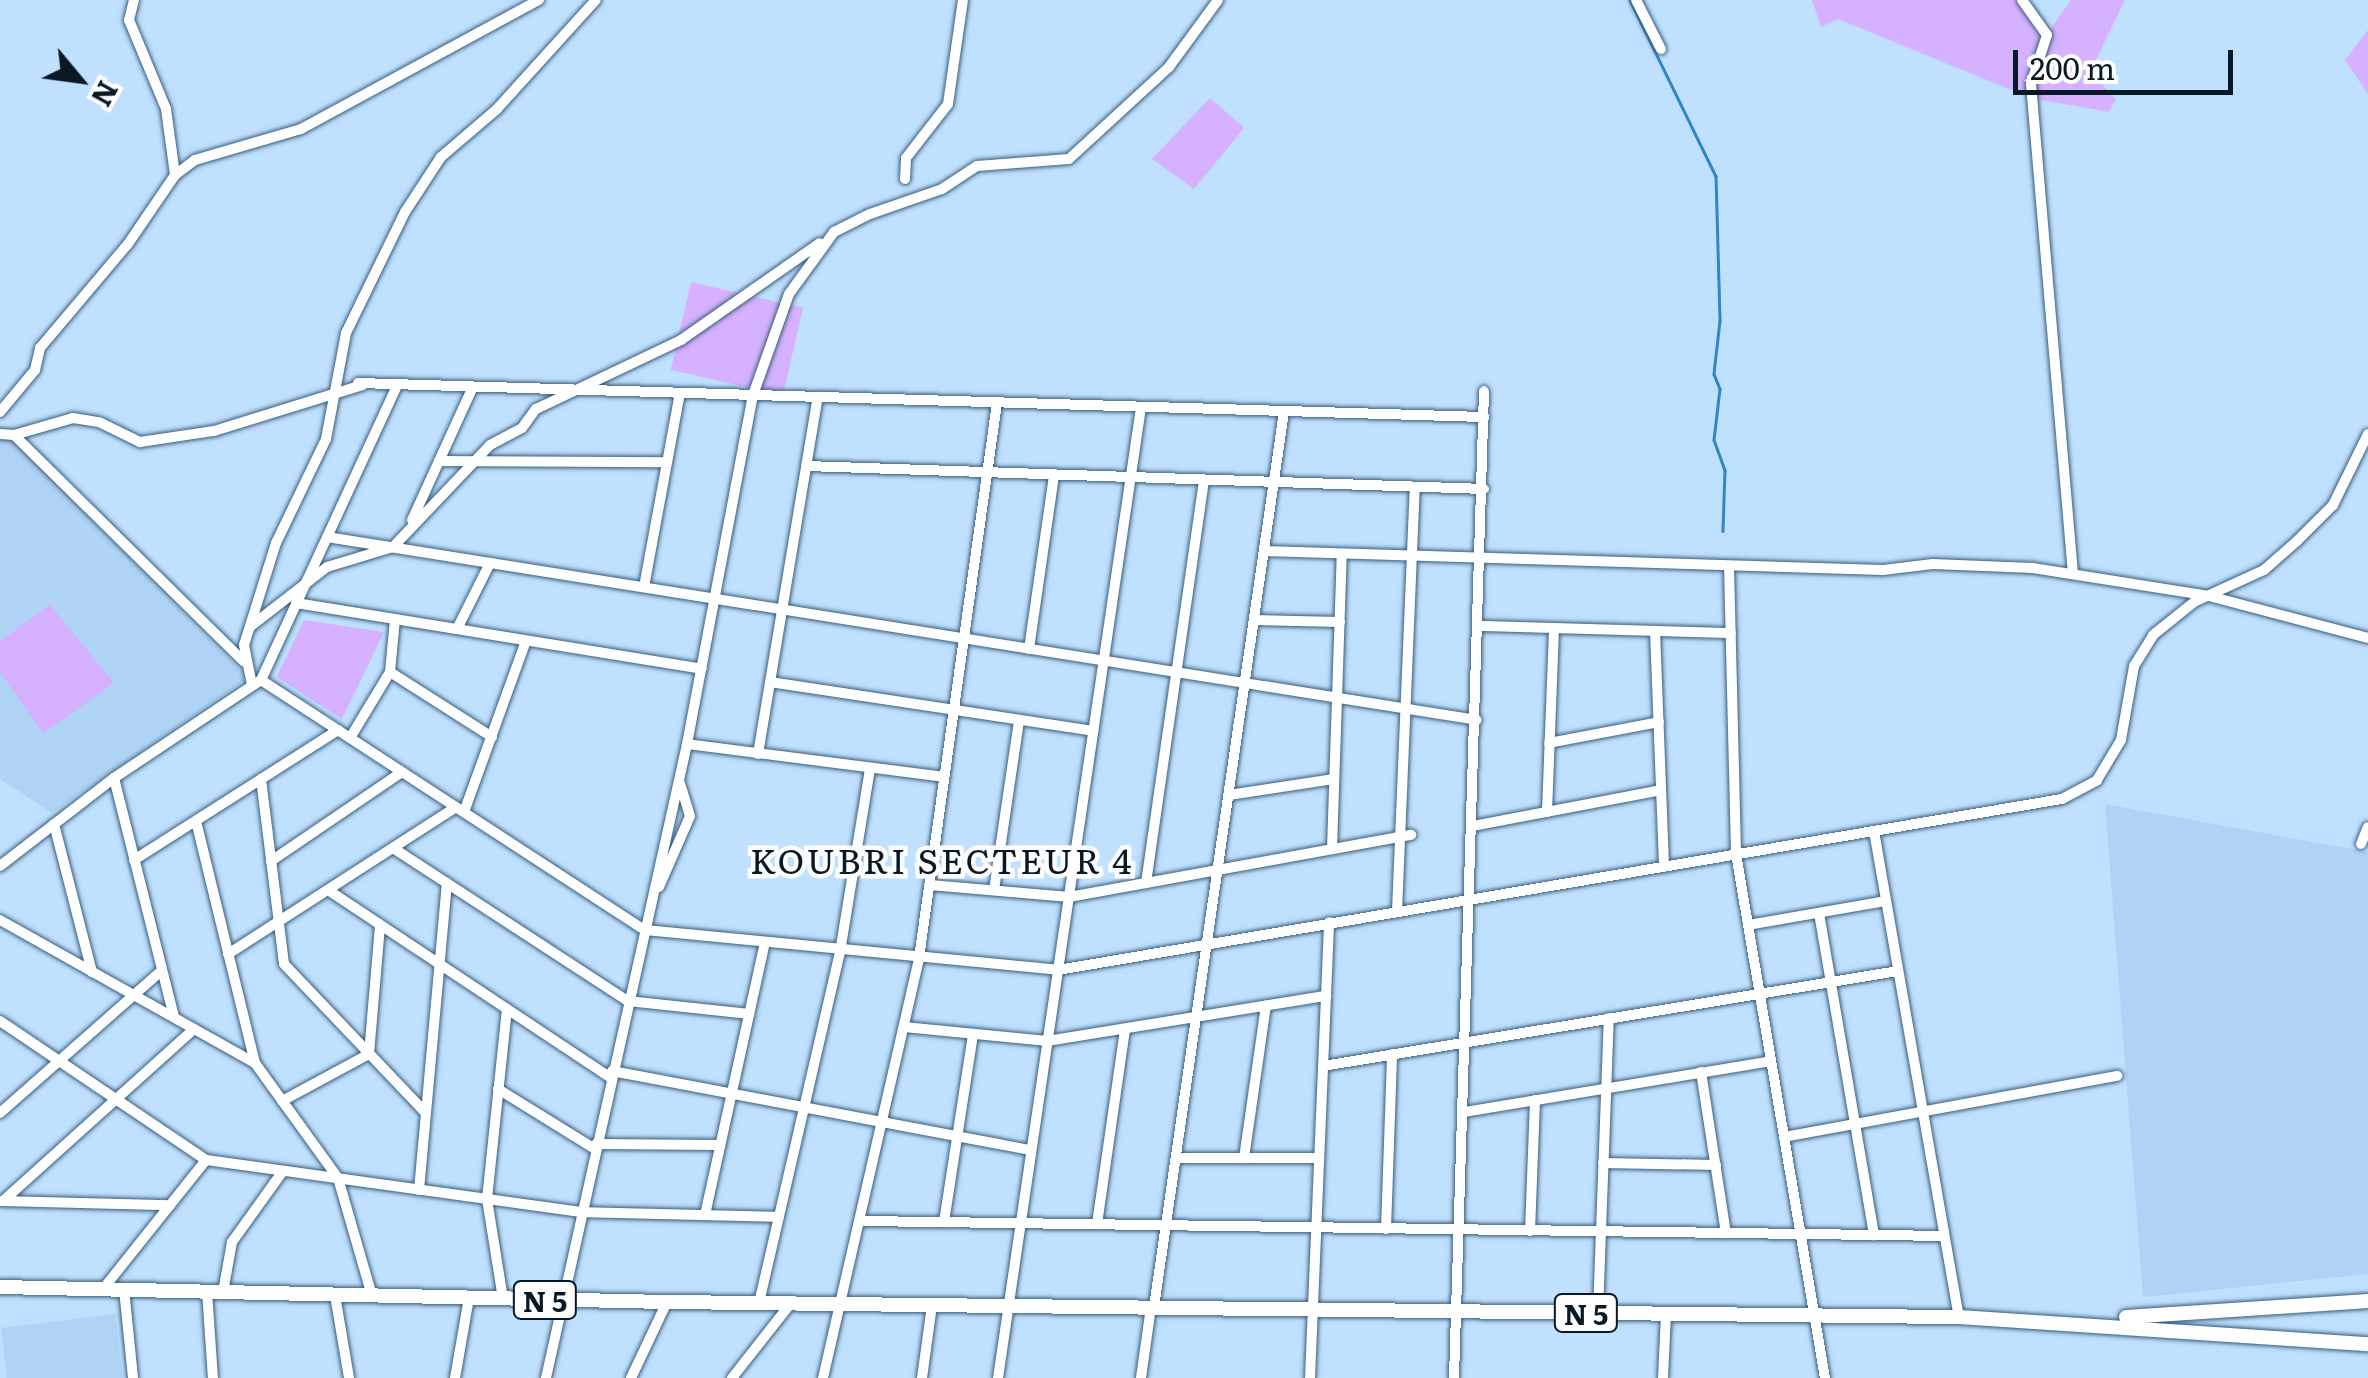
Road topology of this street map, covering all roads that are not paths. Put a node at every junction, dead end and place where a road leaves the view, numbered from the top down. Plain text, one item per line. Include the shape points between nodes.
1 (134, 0) edge
2 (539, 0) edge
3 (596, 0) edge
4 (963, 0) edge
5 (1218, 0) edge
6 (1636, 0) edge
7 (2022, 0) edge
8 (1662, 48) dead end
9 (175, 175) junction
10 (905, 179) dead end
11 (834, 232) junction
12 (398, 384) junction
13 (473, 386) junction
14 (578, 390) junction
15 (1484, 391) dead end
16 (680, 393) junction
17 (753, 395) junction
18 (332, 396) junction
19 (818, 397) junction
20 (996, 403) junction
21 (1140, 407) junction
22 (0, 412) edge
23 (1284, 412) junction
24 (1484, 417) junction
25 (0, 434) edge
26 (2368, 434) edge
27 (14, 435) junction
28 (439, 461) junction
29 (479, 461) junction
30 (668, 462) junction
31 (806, 466) junction
32 (987, 472) junction
33 (1054, 475) junction
34 (1130, 478) junction
35 (1204, 480) junction
36 (1274, 482) junction
37 (1415, 487) junction
38 (1484, 489) junction
39 (406, 533) junction
40 (327, 537) junction
41 (396, 548) junction
42 (1264, 552) junction
43 (1342, 554) junction
44 (1412, 556) junction
45 (1482, 558) junction
46 (490, 563) junction
47 (1729, 566) junction
48 (2073, 571) junction
49 (308, 578) junction
50 (644, 588) junction
51 (2209, 596) junction
52 (715, 599) junction
53 (296, 603) junction
54 (782, 610) junction
55 (395, 619) junction
56 (1254, 620) junction
57 (1340, 622) junction
58 (1480, 626) junction
59 (250, 627) junction
60 (1554, 628) junction
61 (457, 629) junction
62 (1655, 631) junction
63 (1730, 633) junction
64 (964, 638) junction
65 (2368, 638) edge
66 (526, 640) junction
67 (1029, 649) junction
68 (1103, 661) junction
69 (244, 662) junction
70 (702, 669) junction
71 (390, 672) junction
72 (1176, 672) junction
73 (256, 682) junction
74 (770, 682) junction
75 (1245, 683) junction
76 (1337, 698) junction
77 (1406, 709) junction
78 (954, 710) junction
79 (1018, 720) junction
80 (1477, 720) junction
81 (1659, 722) junction
82 (338, 730) junction
83 (1093, 731) junction
84 (492, 736) junction
85 (350, 738) junction
86 (1549, 743) junction
87 (688, 744) junction
88 (758, 754) junction
89 (870, 768) junction
90 (402, 772) junction
91 (114, 778) junction
92 (944, 778) junction
93 (1334, 779) junction
94 (260, 780) junction
95 (679, 780) junction
96 (1662, 790) junction
97 (1228, 795) junction
98 (460, 810) junction
99 (1547, 812) junction
100 (196, 821) junction
101 (54, 824) junction
102 (1473, 826) junction
103 (2368, 827) edge
104 (1874, 832) junction
105 (1405, 836) junction
106 (2361, 844) dead end
107 (393, 848) junction
108 (1332, 849) junction
109 (1736, 854) junction
110 (134, 860) junction
111 (271, 861) junction
112 (0, 866) edge
113 (1664, 866) junction
114 (1218, 870) junction
115 (1146, 883) junction
116 (447, 884) junction
117 (930, 885) junction
118 (328, 890) junction
119 (994, 890) junction
120 (1068, 897) junction
121 (1471, 898) junction
122 (651, 901) junction
123 (1886, 901) junction
124 (1396, 910) junction
125 (1818, 912) junction
126 (0, 920) edge
127 (278, 922) junction
128 (1329, 922) junction
129 (380, 925) junction
130 (1748, 925) junction
131 (645, 930) junction
132 (764, 943) junction
133 (1207, 944) junction
134 (840, 952) junction
135 (228, 954) junction
136 (920, 958) junction
137 (440, 964) junction
138 (162, 970) junction
139 (1058, 970) junction
140 (1898, 971) junction
141 (92, 972) junction
142 (1830, 982) junction
143 (1760, 994) junction
144 (134, 995) junction
145 (1326, 996) junction
146 (628, 1000) junction
147 (1266, 1006) junction
148 (507, 1009) junction
149 (749, 1014) junction
150 (174, 1017) junction
151 (1196, 1017) junction
152 (1609, 1018) junction
153 (0, 1021) edge
154 (904, 1027) junction
155 (194, 1029) junction
156 (1125, 1029) junction
157 (973, 1034) junction
158 (1047, 1041) junction
159 (1466, 1042) junction
160 (369, 1054) junction
161 (1392, 1054) junction
162 (1771, 1060) junction
163 (59, 1061) junction
164 (256, 1063) junction
165 (1323, 1066) junction
166 (1702, 1072) junction
167 (612, 1074) junction
168 (2117, 1076) dead end
169 (498, 1088) junction
170 (1606, 1088) junction
171 (731, 1094) junction
172 (116, 1099) junction
173 (1535, 1100) junction
174 (282, 1101) junction
175 (3, 1106) edge
176 (804, 1107) junction
177 (1464, 1112) junction
178 (1923, 1112) junction
179 (426, 1113) junction
180 (883, 1122) junction
181 (1855, 1124) junction
182 (957, 1136) junction
183 (1784, 1137) junction
184 (720, 1145) junction
185 (596, 1146) junction
186 (1031, 1150) junction
187 (1176, 1158) junction
188 (1244, 1158) junction
189 (1319, 1158) junction
190 (206, 1160) junction
191 (1603, 1163) junction
192 (1716, 1165) junction
193 (283, 1171) junction
194 (338, 1178) junction
195 (419, 1190) junction
196 (486, 1199) junction
197 (1, 1202) edge
198 (170, 1204) junction
199 (581, 1212) junction
200 (704, 1215) junction
201 (779, 1217) junction
202 (860, 1221) junction
203 (944, 1222) junction
204 (1020, 1223) junction
205 (1096, 1224) junction
206 (1166, 1225) junction
207 (1317, 1228) junction
208 (1386, 1228) junction
209 (1460, 1230) junction
210 (1530, 1230) junction
211 (1601, 1232) junction
212 (1726, 1233) junction
213 (1800, 1234) junction
214 (1874, 1235) junction
215 (1944, 1236) junction
216 (0, 1287) edge
217 (103, 1289) junction
218 (124, 1289) junction
219 (215, 1292) junction
220 (336, 1295) junction
221 (372, 1296) junction
222 (469, 1298) junction
223 (503, 1298) junction
224 (561, 1300) junction
225 (2368, 1301) edge
226 (667, 1302) junction
227 (759, 1303) junction
228 (791, 1304) junction
229 (842, 1304) junction
230 (932, 1305) junction
231 (1008, 1306) junction
232 (1152, 1307) junction
233 (1313, 1309) junction
234 (1457, 1310) junction
235 (1598, 1313) junction
236 (1666, 1314) junction
237 (1814, 1316) junction
238 (1959, 1317) junction
239 (2080, 1320) junction
240 (2368, 1344) edge
241 (133, 1378) edge
242 (213, 1378) edge
243 (349, 1378) edge
244 (455, 1378) edge
245 (546, 1378) edge
246 (631, 1378) edge
247 (732, 1378) edge
248 (824, 1378) edge
249 (922, 1378) edge
250 (998, 1378) edge
251 (1141, 1378) edge
252 (1310, 1378) edge
253 (1454, 1378) edge
254 (1663, 1378) edge
255 (1825, 1378) edge

1 - 9 street via 129,20 166,109
2 - 9 street via 301,129 195,160
3 - 18 street via 418,188 346,334
4 - 10 street via 948,104 906,158
5 - 11 street via 1169,67 1069,159 977,166 942,189
6 - 8 street
7 - 48 street via 2047,35 2031,84
9 - 22 street via 128,244 40,348 35,370
11 - 14 street via 682,340
11 - 17 street via 789,294
12 - 13 street
12 - 18 street via 362,383
12 - 40 street
13 - 14 street
13 - 28 street
14 - 16 street
14 - 29 street via 536,409
15 - 24 street
16 - 17 street
16 - 30 street
17 - 19 street
17 - 52 street
18 - 27 street via 214,431 140,442 99,422 73,418
18 - 59 street via 312,478 282,528
19 - 20 street
19 - 31 street
20 - 21 street
20 - 32 street
21 - 23 street
21 - 34 street
23 - 24 street
23 - 36 street
24 - 38 street
25 - 27 street
26 - 51 street via 2325,514 2264,570
27 - 69 street
28 - 29 street
28 - 39 street
29 - 30 street
29 - 39 street
30 - 50 street
31 - 32 street
31 - 54 street
32 - 33 street
32 - 64 street
33 - 34 street
33 - 67 street
34 - 35 street
34 - 68 street
35 - 36 street
35 - 72 street
36 - 37 street
36 - 42 street
37 - 38 street
37 - 44 street
38 - 45 street
39 - 41 street
40 - 41 street
40 - 49 street
41 - 46 street
41 - 49 street
42 - 43 street
42 - 56 street
43 - 44 street
43 - 57 street
44 - 45 street
44 - 77 street
45 - 47 street
45 - 58 street
46 - 50 street
46 - 61 street
47 - 48 street
47 - 63 street
48 - 51 street
49 - 53 street
49 - 59 street
50 - 52 street
51 - 65 street
51 - 104 street via 2152,634 2128,686 2121,740 2097,780 2044,806
52 - 54 street
52 - 70 street
53 - 55 street
53 - 73 street
54 - 64 street
54 - 74 street
55 - 61 street
55 - 71 street
56 - 57 street
56 - 75 street
57 - 76 street
58 - 60 street
58 - 80 street
59 - 69 street
60 - 62 street
60 - 86 street
61 - 66 street
62 - 63 street
62 - 81 street
63 - 109 street
64 - 67 street
64 - 78 street
66 - 70 street
66 - 84 street
67 - 68 street
68 - 72 street
68 - 83 street
69 - 73 street
70 - 87 street
71 - 84 street
71 - 85 street
72 - 75 street
72 - 115 street
73 - 82 street
73 - 91 street
74 - 78 street
74 - 88 street
75 - 76 street
75 - 97 street
76 - 77 street
76 - 93 street
77 - 80 street
77 - 105 street
78 - 79 street
78 - 92 street
79 - 83 street
79 - 119 street
80 - 102 street
81 - 86 street
81 - 96 street
82 - 85 street
82 - 94 street
83 - 120 street
84 - 98 street
85 - 90 street
86 - 99 street
87 - 88 street
87 - 95 street
88 - 89 street
89 - 92 street
89 - 134 street
90 - 98 street
90 - 111 street
91 - 101 street
91 - 110 street
92 - 117 street
93 - 97 street
93 - 108 street
94 - 100 street
94 - 111 street
95 - 122 street
95 - 122 street via 690,816
96 - 99 street
96 - 113 street
97 - 114 street
98 - 107 street
98 - 131 street
99 - 102 street
100 - 110 street
100 - 135 street
101 - 112 street
101 - 141 street
102 - 121 street
103 - 106 street
104 - 109 street
104 - 123 street
105 - 108 street
105 - 124 street
107 - 116 street
107 - 118 street
108 - 114 street
109 - 113 street
109 - 130 street
110 - 138 street
111 - 127 street
113 - 121 street
114 - 115 street
114 - 133 street
115 - 120 street
116 - 137 street
116 - 146 street
117 - 119 street
117 - 136 street
118 - 127 street
118 - 129 street
119 - 120 street
120 - 139 street
121 - 124 street
121 - 159 street
122 - 131 street
123 - 125 street
123 - 140 street
124 - 128 street
125 - 130 street
125 - 142 street
126 - 141 street
127 - 135 street
127 - 160 street via 284,964
128 - 133 street
128 - 145 street
129 - 137 street
129 - 160 street
130 - 143 street
131 - 132 street
131 - 146 street
132 - 134 street
132 - 149 street
133 - 139 street
133 - 151 street
134 - 136 street
134 - 176 street
135 - 164 street
136 - 139 street
136 - 154 street
137 - 148 street
137 - 179 street
138 - 144 street
138 - 150 street
139 - 158 street
140 - 142 street
140 - 178 street
141 - 144 street
142 - 143 street
142 - 181 street
143 - 152 street
143 - 162 street
144 - 150 street
144 - 163 street
145 - 147 street
145 - 165 street
146 - 149 street
146 - 167 street
147 - 151 street
147 - 188 street
148 - 167 street
148 - 169 street
149 - 171 street
150 - 155 street
151 - 156 street
151 - 187 street
152 - 159 street
152 - 170 street
153 - 163 street
154 - 157 street
154 - 180 street
155 - 164 street
155 - 172 street
156 - 158 street
156 - 205 street
157 - 158 street
157 - 182 street
158 - 186 street
159 - 161 street
159 - 177 street
160 - 174 street
160 - 179 street
161 - 165 street
161 - 208 street
162 - 166 street
162 - 183 street
163 - 172 street
163 - 175 street
164 - 174 street
165 - 189 street
166 - 170 street
166 - 192 street
167 - 171 street
167 - 185 street
168 - 178 street
169 - 185 street
169 - 196 street
170 - 173 street
170 - 191 street
171 - 176 street
171 - 184 street
172 - 190 street
172 - 197 street
173 - 177 street
173 - 210 street
174 - 194 street
176 - 180 street
176 - 201 street
177 - 209 street
178 - 181 street
178 - 215 street
179 - 195 street
180 - 182 street
180 - 202 street
181 - 183 street
181 - 214 street
182 - 186 street
182 - 203 street
183 - 213 street
184 - 185 street
184 - 200 street
185 - 199 street
186 - 204 street
187 - 188 street
187 - 206 street
188 - 189 street
189 - 207 street
190 - 193 street
190 - 198 street
191 - 192 street
191 - 211 street
192 - 212 street
193 - 194 street
193 - 219 street via 232,1242
194 - 195 street
194 - 221 street
195 - 196 street
196 - 199 street
196 - 223 street
197 - 198 street
198 - 217 street
199 - 200 street
199 - 224 street
200 - 201 street
201 - 227 street
202 - 203 street
202 - 229 street
203 - 204 street
204 - 205 street
204 - 231 street
205 - 206 street
206 - 207 street
206 - 232 street
207 - 208 street
207 - 233 street
208 - 209 street
209 - 210 street
209 - 234 street
210 - 211 street
211 - 212 street
211 - 235 street
212 - 213 street
213 - 214 street
213 - 237 street
214 - 215 street
215 - 238 street
216 - 217 highway, N 5
217 - 218 highway, N 5
218 - 219 highway, N 5
218 - 241 street
219 - 220 highway, N 5
219 - 242 street
220 - 221 highway, N 5
220 - 243 street
221 - 222 highway, N 5
222 - 223 highway, N 5
222 - 244 street
223 - 224 highway, N 5
224 - 226 highway, N 5
224 - 245 street
225 - 239 highway, N 5
226 - 227 highway, N 5
226 - 246 street
227 - 228 highway, N 5
228 - 229 highway, N 5
228 - 247 street
229 - 230 highway, N 5
229 - 248 street
230 - 231 highway, N 5
230 - 249 street
231 - 232 highway, N 5
231 - 250 street
232 - 233 highway, N 5
232 - 251 street
233 - 234 highway, N 5
233 - 252 street
234 - 235 highway, N 5
234 - 253 street
235 - 236 highway, N 5
236 - 237 highway, N 5
236 - 254 street
237 - 238 highway, N 5
237 - 255 street
238 - 239 highway, N 5
239 - 240 highway, N 5

